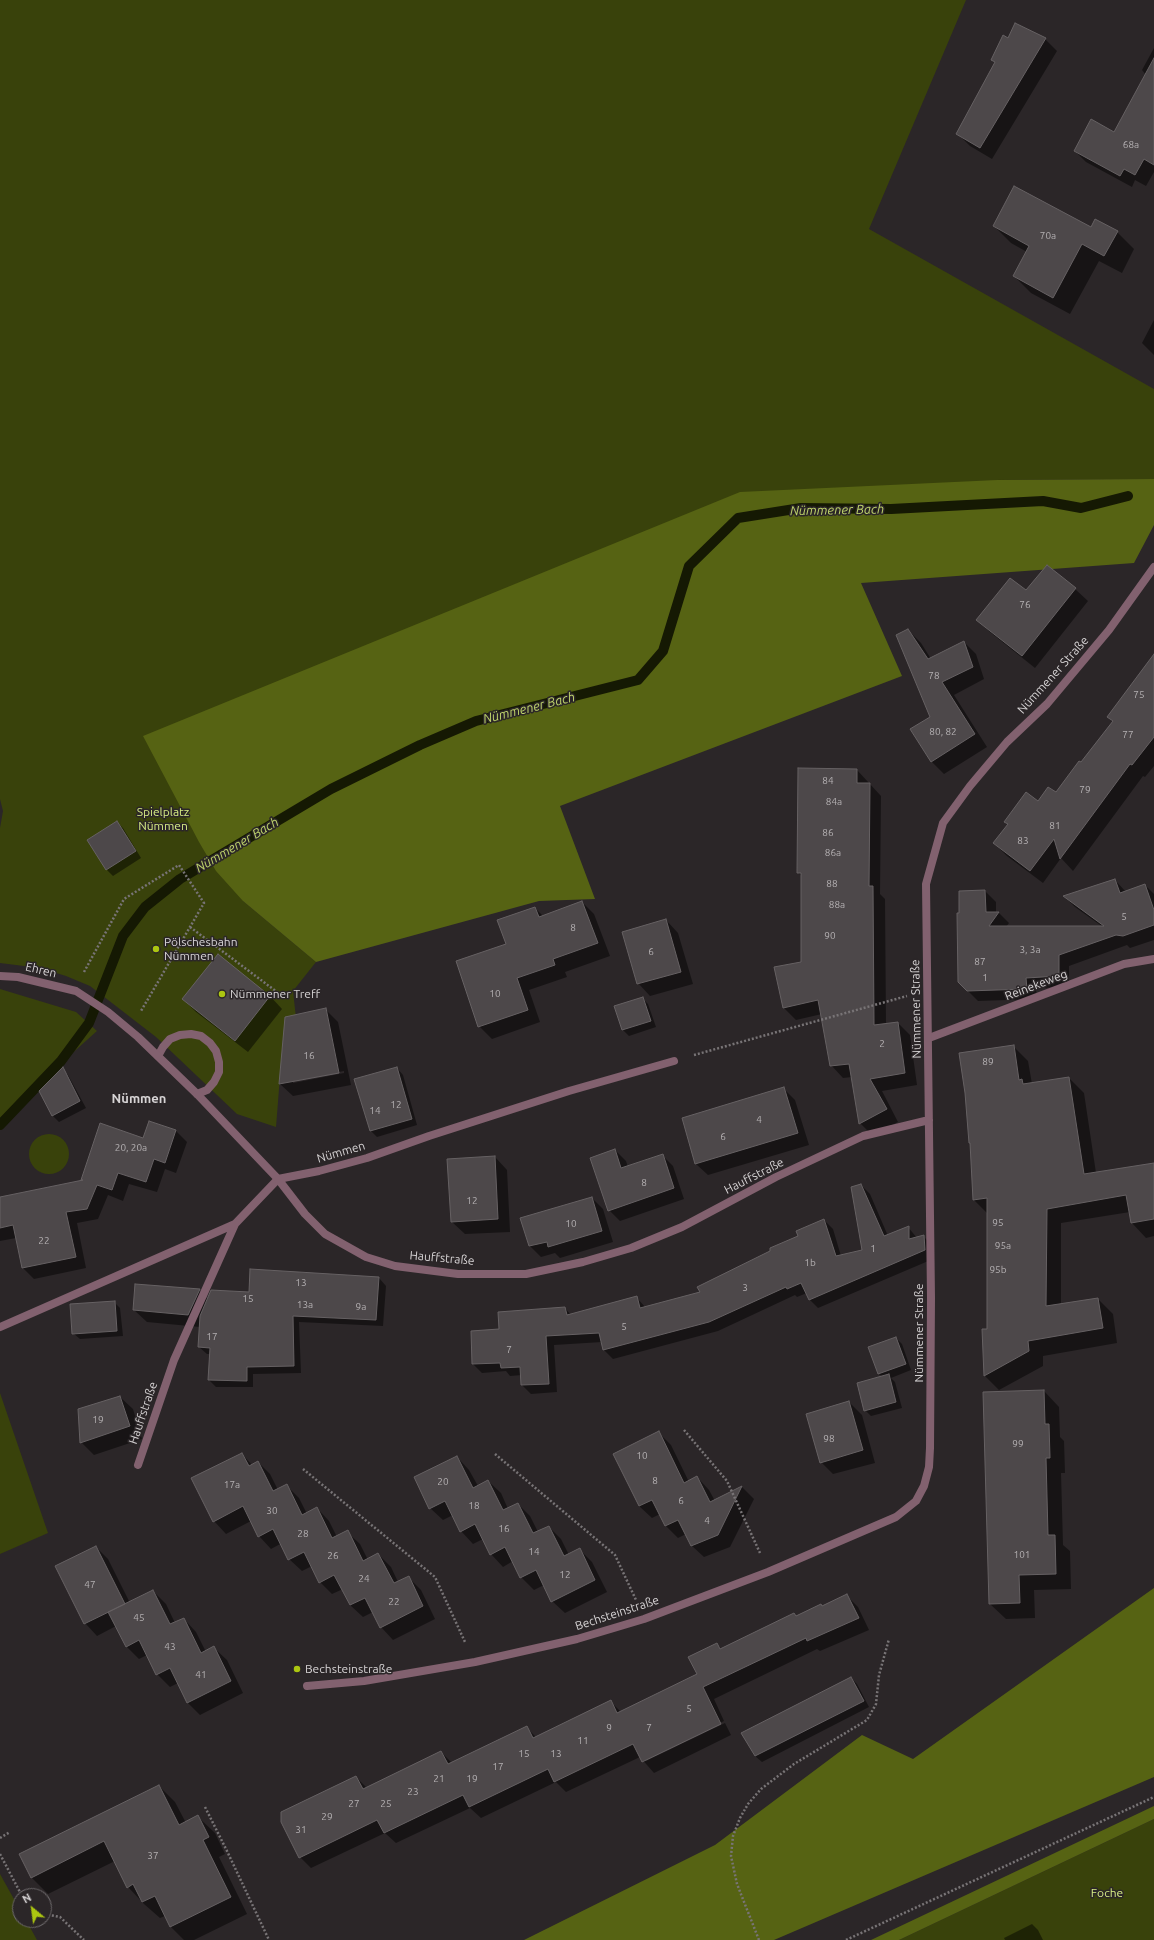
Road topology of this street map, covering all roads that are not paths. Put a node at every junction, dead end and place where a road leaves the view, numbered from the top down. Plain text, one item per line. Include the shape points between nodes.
1 (1154, 566) edge
2 (1154, 959) edge
3 (0, 976) edge
4 (928, 1038) junction
5 (158, 1056) junction
6 (674, 1061) road end
7 (197, 1094) junction
8 (929, 1120) junction
9 (278, 1179) junction
10 (235, 1224) junction
11 (0, 1327) edge
12 (138, 1465) dead end
13 (896, 1518) joint
14 (307, 1686) dead end

1 - 4 street, Nümmener Straße via 1109,630 1046,704 1002,747 943,823 926,884
2 - 4 street, Reinekeweg via 1124,964
3 - 5 street, Ehren via 18,977 80,993 108,1012
4 - 8 street, Nümmener Straße
5 - 7 street
5 - 7 street via 170,1039 180,1035 201,1036 210,1043 216,1051 219,1072 214,1082
6 - 9 street, Nümmen via 562,1093 367,1158
7 - 9 street
8 - 9 street, Hauffstraße via 863,1136 776,1177 682,1227 631,1248 583,1262 526,1274 458,1274 395,1266 366,1257 325,1234 305,1214
8 - 13 street, Nümmener Straße via 930,1467 916,1501
9 - 10 street, Hauffstraße
10 - 11 street
10 - 12 street, Hauffstraße via 174,1360
13 - 14 street, Bechsteinstraße via 768,1572 644,1618 577,1639 474,1662 364,1681

